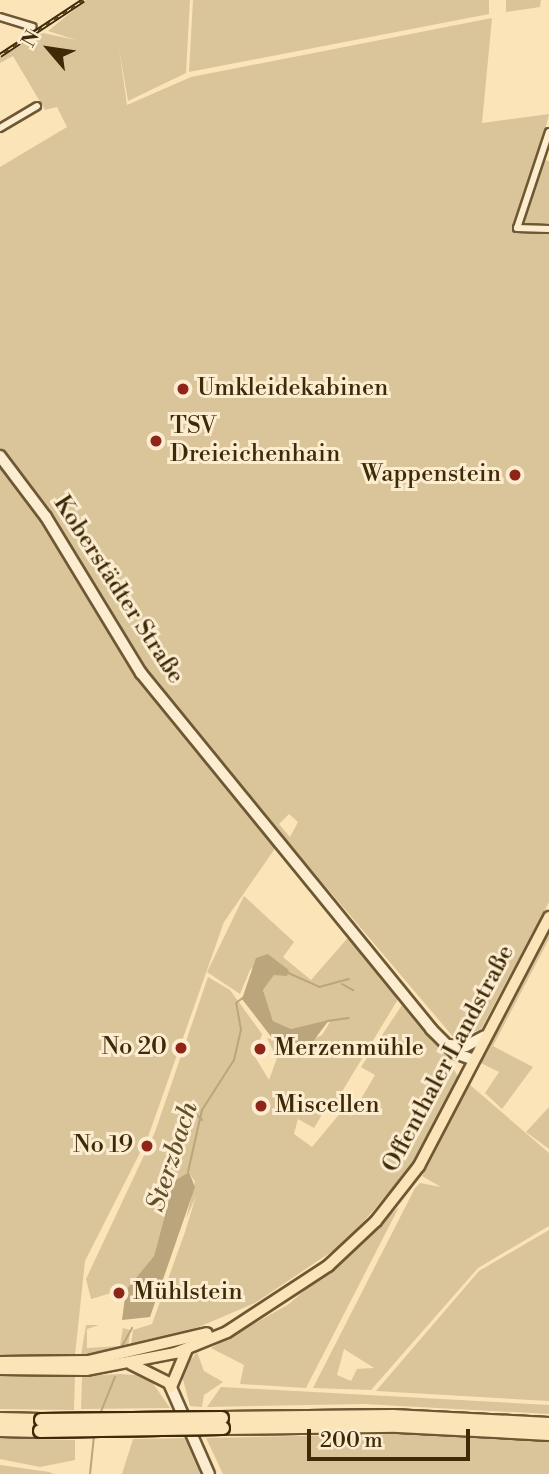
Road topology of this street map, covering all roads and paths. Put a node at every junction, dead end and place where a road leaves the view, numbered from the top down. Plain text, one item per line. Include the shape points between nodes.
1 (0, 17) edge
2 (33, 27) dead end
3 (37, 106) dead end
4 (0, 128) edge
5 (549, 132) edge
6 (549, 229) edge
7 (0, 456) edge
8 (549, 917) edge
9 (485, 1037) junction
10 (449, 1045) junction
11 (474, 1060) junction
12 (465, 1077) junction
13 (248, 1318) junction
14 (187, 1349) junction
15 (156, 1353) junction
16 (0, 1362) edge
17 (128, 1363) junction
18 (87, 1365) junction
19 (73, 1367) junction
20 (0, 1369) edge
21 (170, 1385) junction
22 (0, 1419) edge
23 (223, 1423) junction
24 (549, 1424) edge
25 (41, 1425) junction
26 (0, 1430) edge
27 (549, 1434) edge
28 (209, 1474) edge

1 - 2 street
3 - 4 street
5 - 6 street via 517,228
7 - 10 street, Koberstädter Straße via 141,673
8 - 9 main road, Offenthaler Landstraße
9 - 10 street via 466,1046
9 - 11 main road, Offenthaler Landstraße
10 - 11 street
10 - 12 street
11 - 12 main road, Offenthaler Landstraße
12 - 13 main road, Offenthaler Landstraße via 419,1166 376,1222 307,1282
13 - 14 main road, Offenthaler Landstraße
13 - 15 main road, Offenthaler Landstraße
14 - 15 main road, Offenthaler Landstraße
14 - 21 main road
15 - 17 main road, Offenthaler Landstraße
15 - 18 main road, Offenthaler Landstraße
15 - 21 main road
16 - 19 main road, Offenthaler Landstraße
17 - 18 main road, Offenthaler Landstraße
17 - 21 main road
18 - 19 main road, Offenthaler Landstraße
19 - 20 main road, Offenthaler Landstraße
21 - 28 street
22 - 25 highway
23 - 24 highway via 406,1416
23 - 25 highway, bridge
23 - 27 highway
25 - 26 highway

